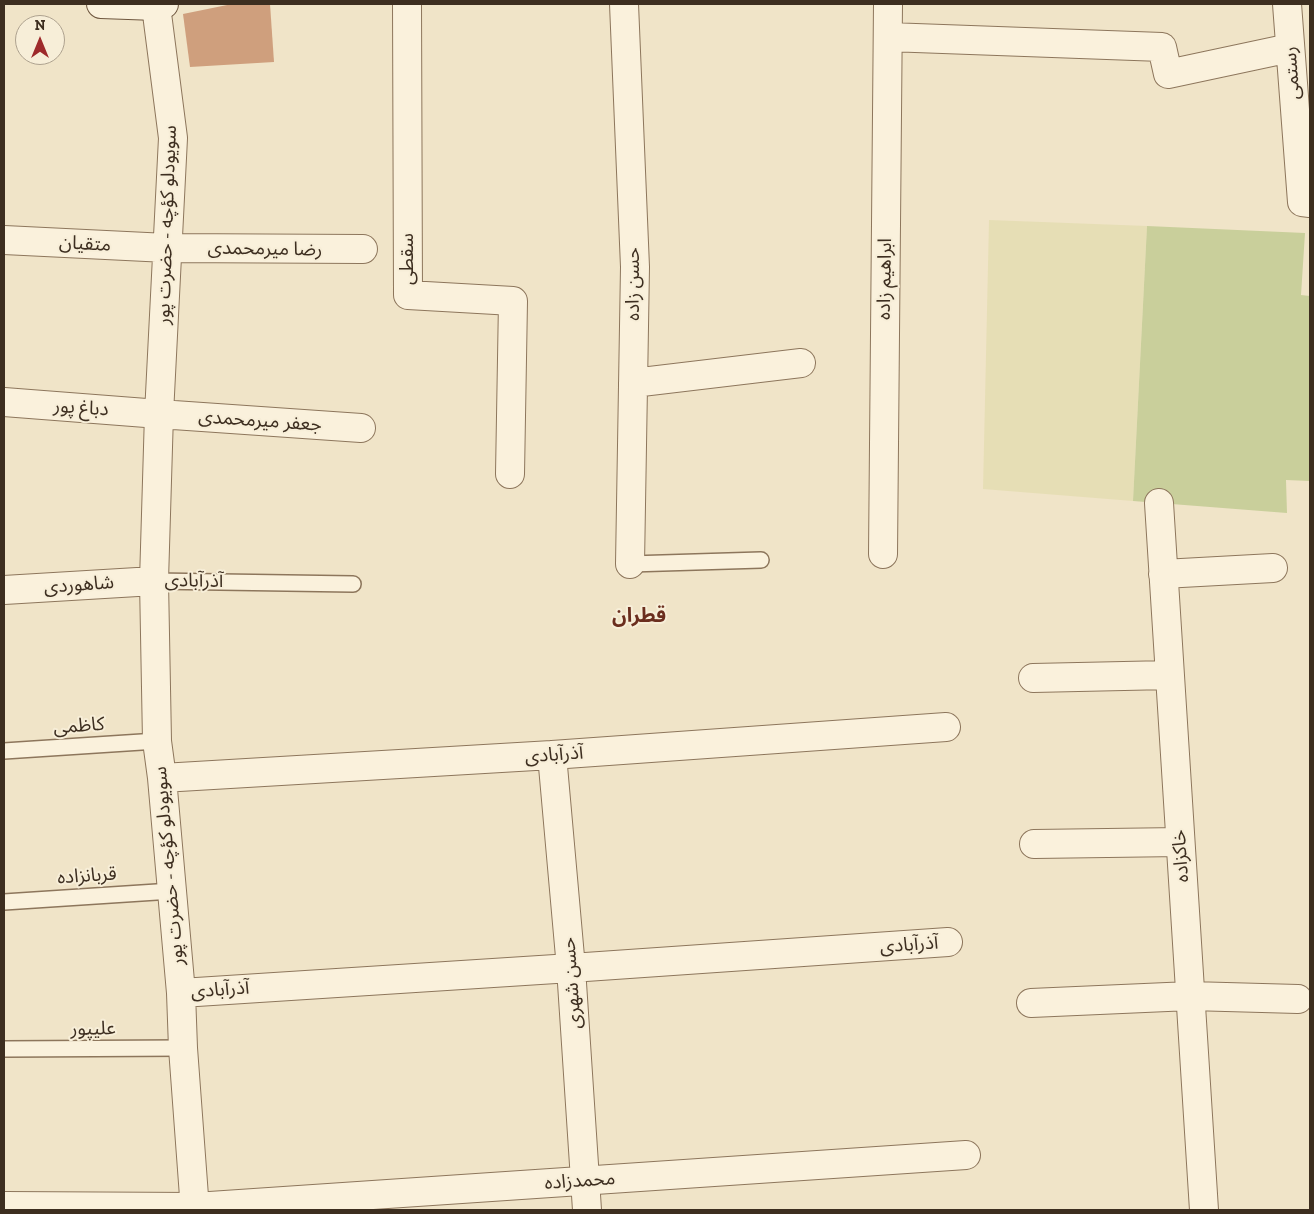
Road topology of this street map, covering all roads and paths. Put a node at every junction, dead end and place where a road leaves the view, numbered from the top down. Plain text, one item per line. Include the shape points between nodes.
1 (100, 4) edge
2 (407, 4) edge
3 (624, 4) edge
4 (888, 4) edge
5 (1287, 4) edge
6 (160, 5) edge
7 (888, 37) junction
8 (1290, 48) junction
9 (1306, 202) edge
10 (4, 240) edge
11 (167, 248) junction
12 (363, 249) dead end
13 (801, 363) dead end
14 (633, 383) junction
15 (4, 402) edge
16 (159, 414) junction
17 (361, 428) dead end
18 (510, 474) dead end
19 (1159, 502) dead end
20 (883, 554) dead end
21 (761, 560) dead end
22 (630, 564) joint
23 (1273, 568) dead end
24 (1163, 574) junction
25 (154, 581) junction
26 (353, 584) dead end
27 (4, 590) edge
28 (1169, 675) junction
29 (1033, 678) dead end
30 (946, 727) dead end
31 (158, 741) junction
32 (4, 751) edge
33 (552, 755) junction
34 (162, 778) junction
35 (1180, 842) junction
36 (1034, 844) dead end
37 (172, 891) junction
38 (4, 902) edge
39 (948, 942) dead end
40 (571, 968) junction
41 (181, 993) junction
42 (1190, 996) junction
43 (1298, 999) dead end
44 (1031, 1002) dead end
45 (183, 1048) junction
46 (4, 1049) edge
47 (966, 1155) dead end
48 (585, 1181) junction
49 (4, 1206) edge
50 (195, 1209) edge
51 (587, 1210) edge
52 (1204, 1210) edge

1 - 6 street
2 - 18 street, سقطی via 408,296 513,301
3 - 14 street, حسن زاده via 635,266
4 - 7 street, ابراهیم زاده
5 - 8 street, رستمی
6 - 11 street, سویودلو کؤچه - حضرت پور via 173,138
7 - 8 street via 1162,47 1168,74
7 - 20 street, ابراهیم زاده
8 - 9 street, رستمی
10 - 11 street, متقیان
11 - 12 street, رضا میرمحمدی
11 - 16 street, سویودلو کؤچه - حضرت پور
13 - 14 street
14 - 22 street, حسن زاده
15 - 16 street, دباغ پور
16 - 17 street, جعفر میرمحمدی
16 - 25 street, سویودلو کؤچه - حضرت پور
19 - 24 street, خاکزاده
21 - 22 lane
23 - 24 street
24 - 28 street, خاکزاده
25 - 26 lane, آذرآبادی
25 - 27 street, شاهوردی
25 - 31 street, سویودلو کؤچه - حضرت پور
28 - 29 street
28 - 35 street, خاکزاده
30 - 33 street, آذرآبادی
31 - 32 lane, کاظمی
31 - 34 street, سویودلو کؤچه - حضرت پور
33 - 34 street, آذرآبادی
33 - 40 street, حسن شهری
34 - 37 street, سویودلو کؤچه - حضرت پور
35 - 36 street
35 - 42 street, خاکزاده
37 - 38 lane, قربانزاده
37 - 41 street, سویودلو کؤچه - حضرت پور
39 - 40 street, آذرآبادی
40 - 41 street, آذرآبادی
40 - 48 street, حسن شهری
41 - 45 street, سویودلو کؤچه - حضرت پور
42 - 43 street
42 - 44 street
42 - 52 street, خاکزاده
45 - 46 lane, علیپور
45 - 50 street, سویودلو کؤچه - حضرت پور
47 - 48 street, محمدزاده
48 - 50 street, محمدزاده
48 - 51 street, حسن شهری
49 - 50 street, محمدزاده

